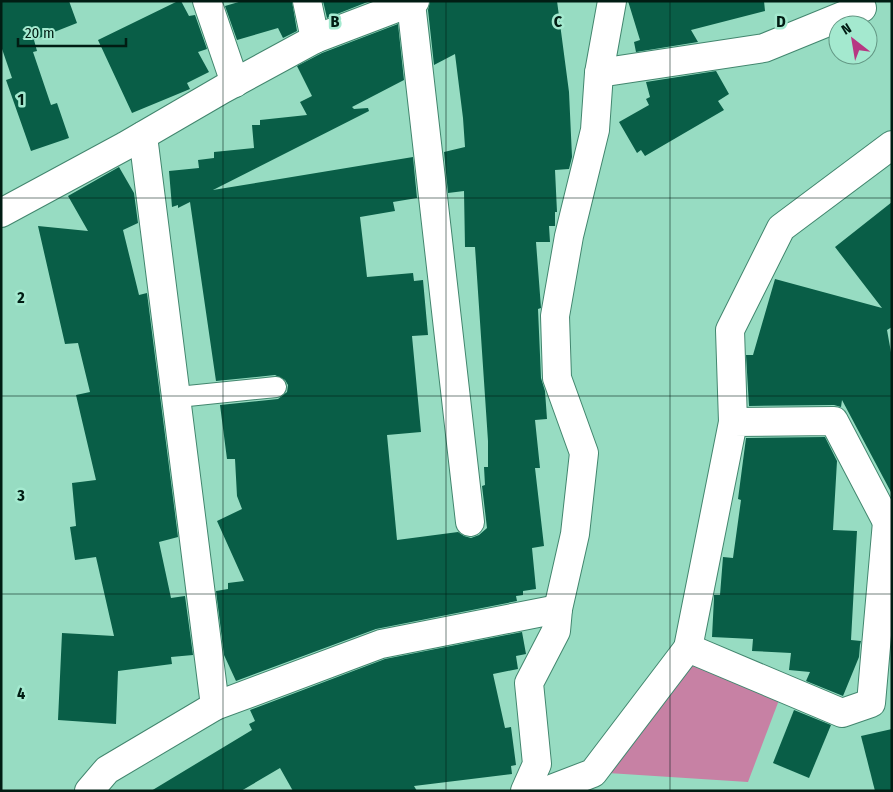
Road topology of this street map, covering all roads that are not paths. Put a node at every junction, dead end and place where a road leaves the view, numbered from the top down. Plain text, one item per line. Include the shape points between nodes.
1 (207, 1) edge
2 (307, 1) edge
3 (612, 1) edge
4 (413, 2) edge
5 (862, 8) dead end
6 (315, 39) junction
7 (599, 73) junction
8 (235, 82) junction
9 (143, 136) junction
10 (892, 145) edge
11 (1, 213) edge
12 (276, 386) dead end
13 (178, 397) junction
14 (733, 422) junction
15 (470, 522) dead end
16 (889, 522) edge
17 (558, 609) junction
18 (688, 648) junction
19 (215, 706) junction
20 (89, 791) edge
21 (525, 791) edge
22 (546, 791) edge

1 - 8 street
2 - 6 street
3 - 7 street
4 - 6 street
4 - 15 street
5 - 7 street via 764,48
6 - 8 street
7 - 17 street via 595,130 569,236 555,316 557,378 584,453 575,534
8 - 9 street
9 - 11 street
9 - 13 street
10 - 14 street via 781,228 730,330
12 - 13 lane
13 - 19 street
14 - 16 street via 834,421
14 - 18 street
16 - 18 street via 870,703 842,713
17 - 19 street via 381,644
17 - 21 street via 556,631 529,683 537,764
18 - 22 street via 593,773
19 - 20 street via 107,770

